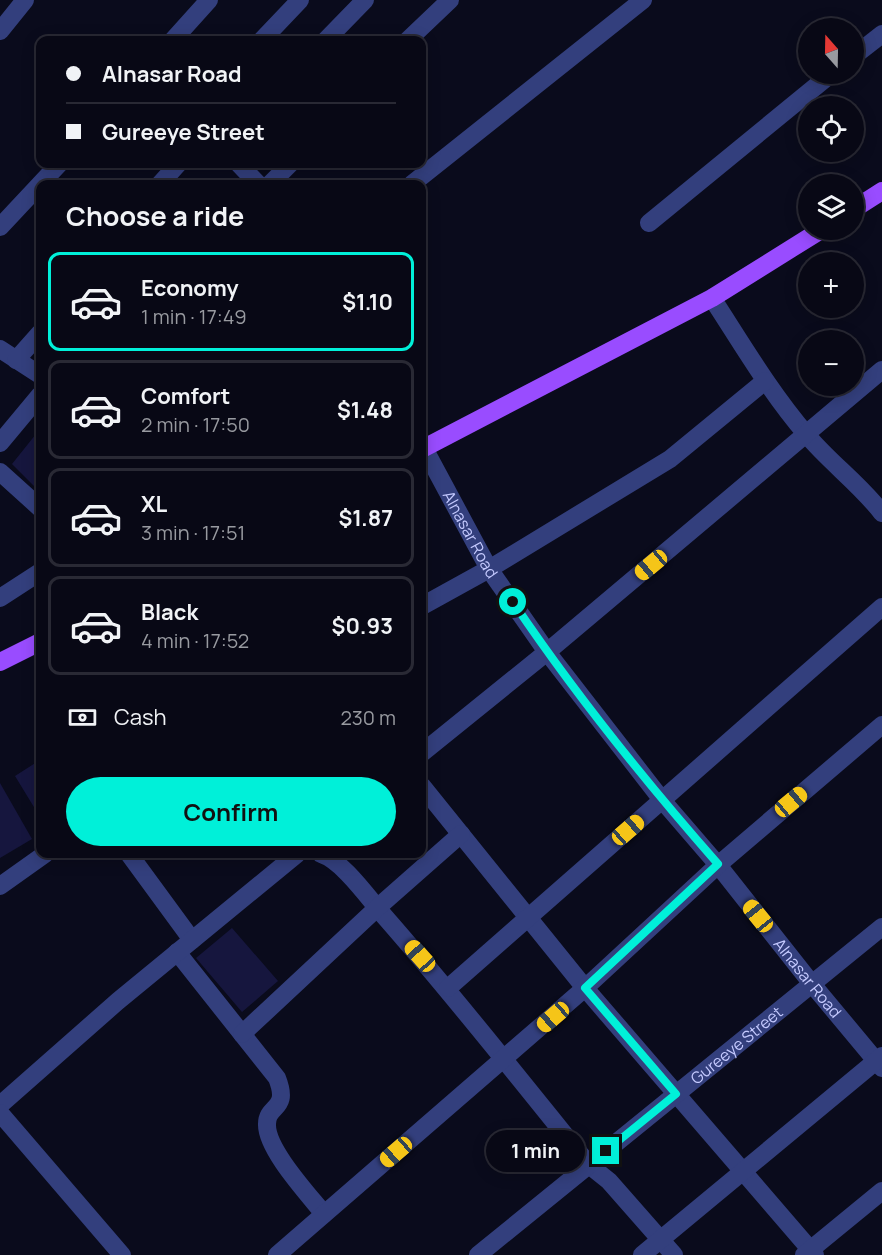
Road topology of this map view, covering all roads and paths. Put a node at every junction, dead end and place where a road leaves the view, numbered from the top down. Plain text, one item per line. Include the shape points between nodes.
1 (25, 0) edge
2 (209, 0) edge
3 (300, 0) edge
4 (365, 0) edge
5 (450, 0) edge
6 (643, 0) edge
7 (0, 31) edge
8 (882, 34) edge
9 (177, 36) edge
10 (266, 36) edge
11 (330, 36) edge
12 (412, 36) edge
13 (864, 48) edge
14 (819, 84) edge
15 (55, 168) edge
16 (174, 168) edge
17 (243, 168) edge
18 (286, 168) edge
19 (44, 180) edge
20 (164, 180) edge
21 (254, 180) edge
22 (274, 180) edge
23 (417, 180) edge
24 (36, 189) edge
25 (882, 191) edge
26 (864, 203) edge
27 (649, 224) dead end
28 (0, 227) edge
29 (805, 240) edge
30 (712, 298) junction
31 (36, 338) edge
32 (0, 349) edge
33 (16, 360) junction
34 (882, 370) edge
35 (36, 372) edge
36 (765, 381) junction
37 (36, 400) edge
38 (806, 435) junction
39 (0, 443) edge
40 (426, 446) edge
41 (426, 454) edge
42 (4, 481) edge
43 (36, 505) edge
44 (882, 513) edge
45 (489, 569) junction
46 (36, 575) edge
47 (0, 598) edge
48 (426, 604) edge
49 (882, 607) edge
50 (36, 644) edge
51 (547, 652) junction
52 (0, 662) edge
53 (882, 725) edge
54 (426, 750) edge
55 (426, 791) edge
56 (662, 800) junction
57 (460, 834) junction
58 (39, 858) edge
59 (132, 858) edge
60 (292, 858) edge
61 (329, 858) edge
62 (718, 864) junction
63 (0, 886) edge
64 (377, 908) junction
65 (528, 918) junction
66 (882, 927) edge
67 (192, 940) junction
68 (177, 952) junction
69 (812, 984) junction
70 (448, 988) junction
71 (585, 988) junction
72 (242, 1034) junction
73 (504, 1059) junction
74 (880, 1062) edge
75 (676, 1094) junction
76 (0, 1105) edge
77 (0, 1113) edge
78 (589, 1165) junction
79 (743, 1172) junction
80 (882, 1191) edge
81 (324, 1214) junction
82 (661, 1241) junction
83 (810, 1253) edge
84 (123, 1255) edge
85 (277, 1255) edge
86 (478, 1255) edge
87 (642, 1255) edge
88 (674, 1255) edge

1 - 7 street
2 - 9 street
3 - 10 street
4 - 11 street
5 - 12 street
6 - 23 street
8 - 13 street
14 - 27 street
15 - 19 street
16 - 20 street
17 - 21 street
18 - 22 street
24 - 28 street
25 - 26 main road
29 - 30 main road
30 - 36 street
30 - 40 main road
31 - 33 street
32 - 33 street
33 - 35 street
34 - 38 street
36 - 38 street
36 - 45 street via 670,459
37 - 39 street
38 - 44 street
38 - 51 street
41 - 45 street, Alnasar Road
42 - 43 street
45 - 48 street
45 - 51 street, Alnasar Road
46 - 47 street
49 - 56 street
50 - 52 main road
51 - 54 street
51 - 56 street, Alnasar Road
53 - 62 street
55 - 57 street
56 - 62 street, Alnasar Road
56 - 65 street
57 - 64 street
57 - 65 street
58 - 63 street
59 - 67 street
60 - 67 street
61 - 64 street
62 - 69 street, Alnasar Road
62 - 71 street
64 - 70 street
64 - 72 street
65 - 70 street
65 - 71 street
66 - 69 street, Gureeye Street
67 - 68 street
68 - 72 street
68 - 76 street
69 - 74 street, Alnasar Road
69 - 75 street, Gureeye Street
70 - 73 street
71 - 73 street
71 - 75 street
72 - 81 street via 277,1078 283,1092 267,1118 272,1147
73 - 78 street
73 - 81 street
74 - 79 street
75 - 78 street, Gureeye Street
75 - 79 street
77 - 84 street
78 - 82 street via 609,1181
78 - 86 street, Gureeye Street
79 - 82 street
79 - 83 street
80 - 83 street
81 - 85 street
82 - 87 street
82 - 88 street

